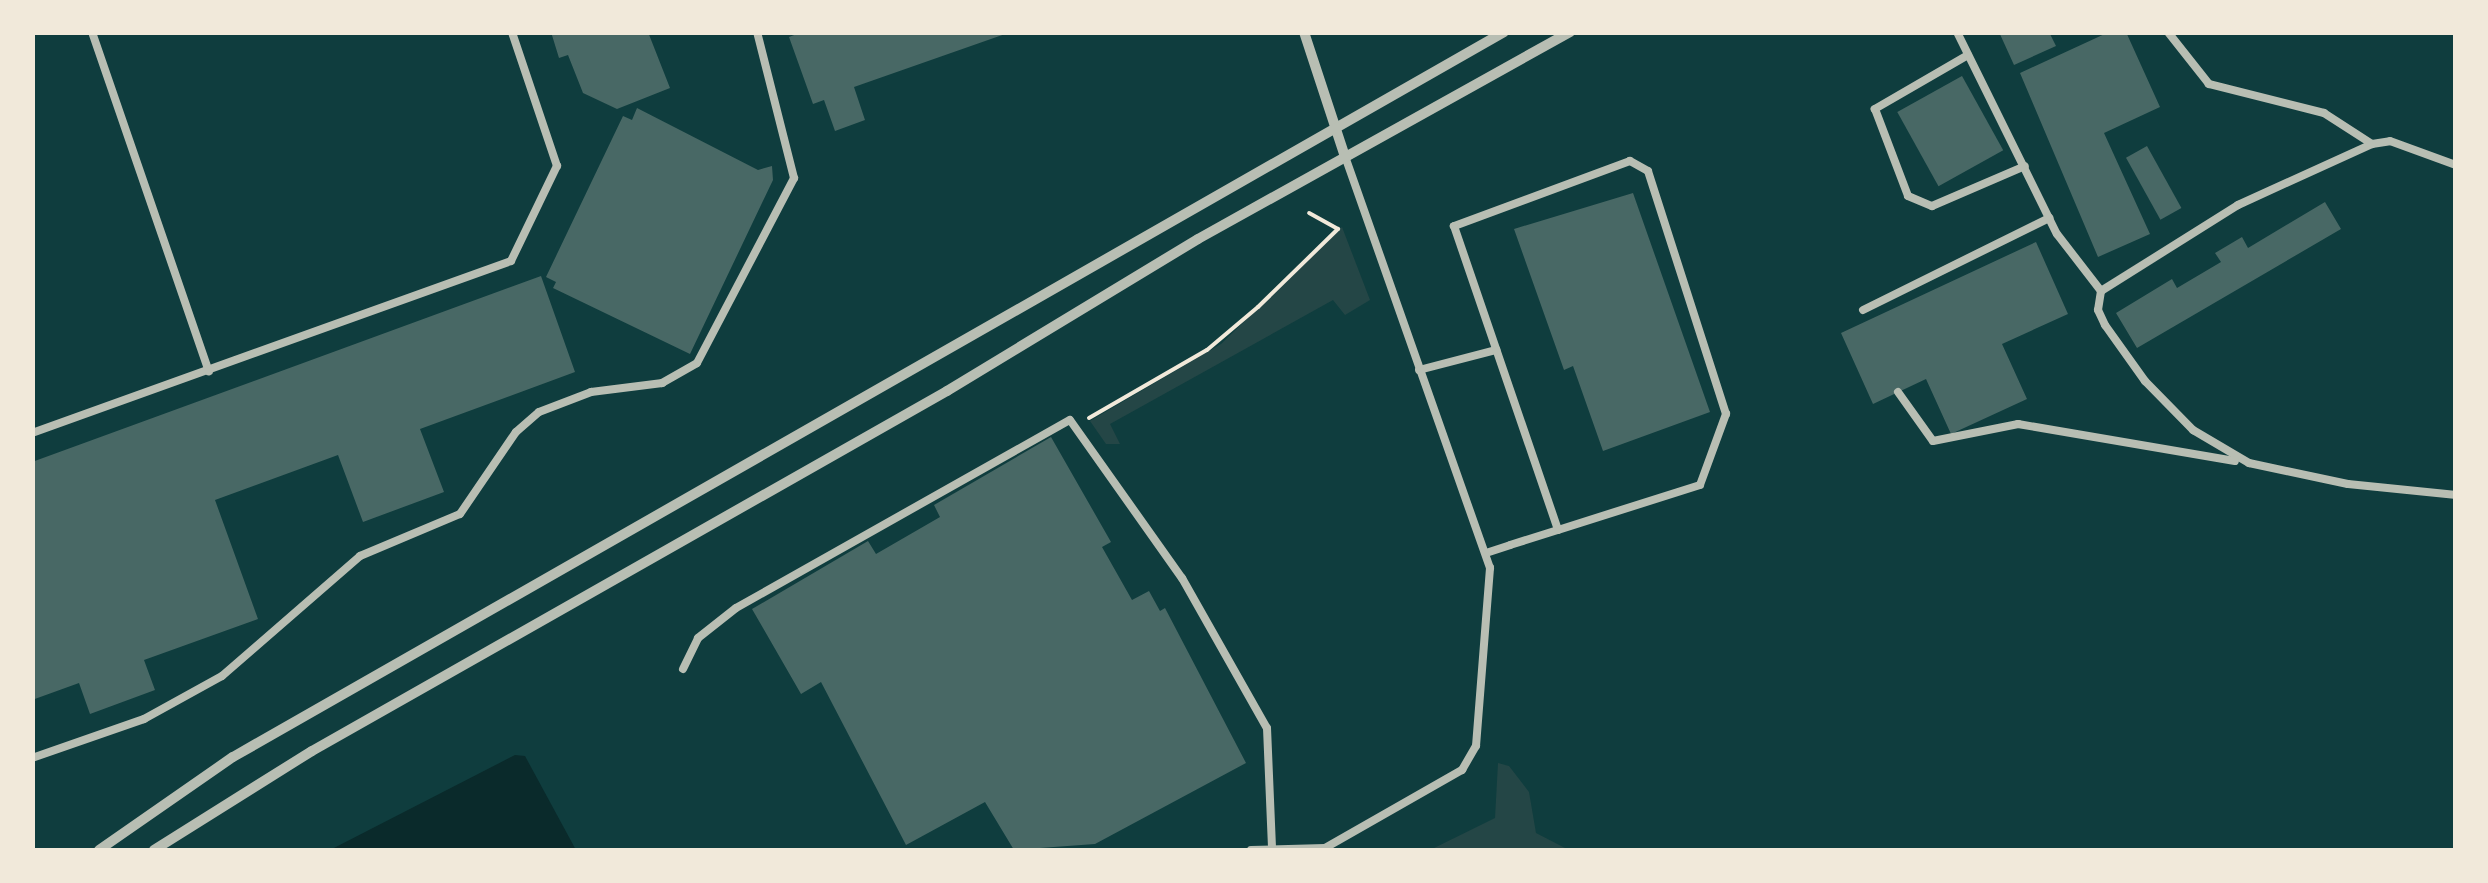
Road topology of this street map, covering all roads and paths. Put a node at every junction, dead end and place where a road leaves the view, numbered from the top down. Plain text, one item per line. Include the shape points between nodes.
1 (92, 32) edge
2 (512, 32) edge
3 (757, 32) edge
4 (1304, 32) edge
5 (1504, 32) edge
6 (1570, 32) edge
7 (1958, 32) edge
8 (2168, 32) edge
9 (1968, 55) junction
10 (1335, 127) junction
11 (2372, 144) junction
12 (1345, 157) junction
13 (2456, 165) edge
14 (2025, 166) junction
15 (1309, 213) dead end
16 (2049, 218) junction
17 (2101, 291) junction
18 (1863, 310) dead end
19 (1496, 350) junction
20 (1419, 370) junction
21 (209, 371) junction
22 (1898, 392) dead end
23 (1075, 427) junction
24 (32, 433) edge
25 (2249, 463) junction
26 (2456, 495) edge
27 (1558, 530) junction
28 (1486, 553) junction
29 (684, 668) dead end
30 (32, 758) edge
31 (99, 850) edge
32 (154, 850) edge
33 (1251, 850) edge
34 (1272, 850) edge

1 - 21 lane
2 - 21 lane via 557,166 516,256 504,266
3 - 30 lane via 794,178 697,363 662,383 591,392 538,412 516,432 460,514 360,556 222,676 144,719
4 - 10 street
5 - 10 street
6 - 12 street
7 - 9 lane
8 - 11 lane via 2208,84 2324,113
9 - 14 lane
9 - 14 lane via 1876,109 1908,196 1932,206
10 - 12 street
10 - 31 street via 248,748
11 - 13 lane via 2390,141
11 - 17 lane via 2238,206
12 - 20 lane
12 - 32 street via 312,751
14 - 16 lane
15 - 23 path via 1338,229 1248,316 1207,350
16 - 17 lane via 2078,268
16 - 18 lane
17 - 25 lane via 2098,310 2105,326 2145,381 2193,430
19 - 20 lane
19 - 27 lane
19 - 27 lane via 1454,226 1640,163 1726,414 1700,485
20 - 28 lane
21 - 24 lane
22 - 25 lane via 1933,441 2018,424
23 - 29 lane via 1065,420 736,608 698,638
23 - 34 lane via 1182,578 1266,728
25 - 26 lane via 2348,484
27 - 28 lane
28 - 34 lane via 1489,604 1470,763 1325,848
33 - 34 lane

